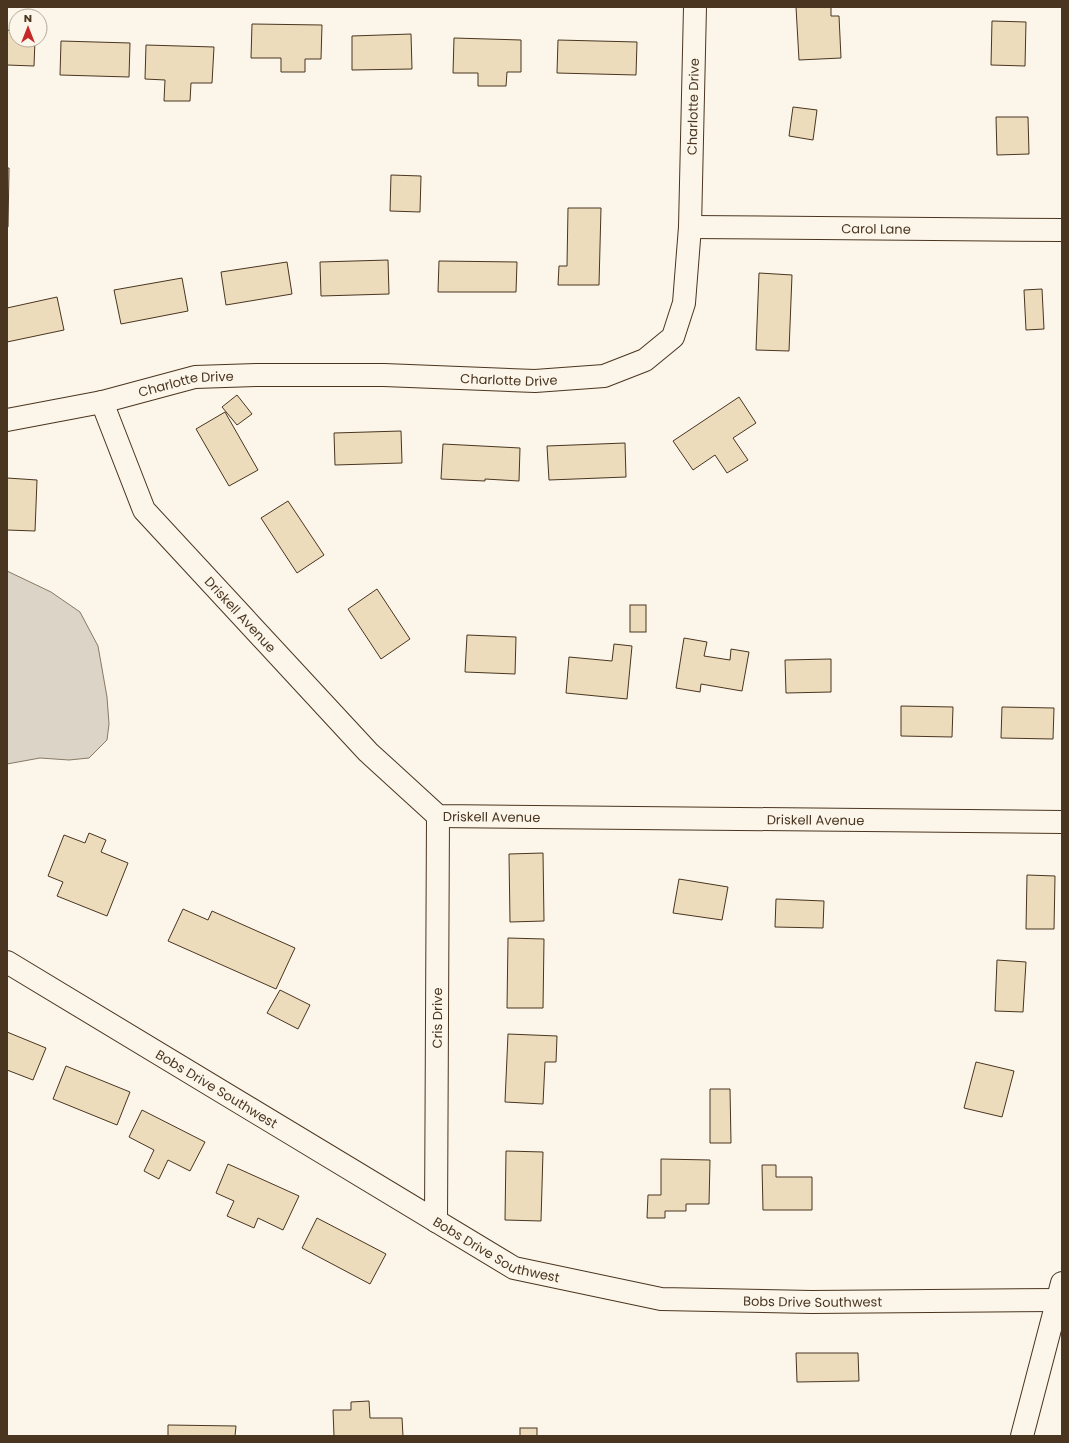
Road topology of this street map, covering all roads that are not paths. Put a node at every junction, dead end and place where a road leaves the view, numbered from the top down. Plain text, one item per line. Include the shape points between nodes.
1 (695, 7) edge
2 (690, 227) junction
3 (1062, 230) edge
4 (102, 402) junction
5 (7, 420) edge
6 (438, 816) junction
7 (1062, 822) edge
8 (7, 962) edge
9 (436, 1221) junction
10 (1060, 1292) edge
11 (1022, 1436) edge

1 - 2 street, Charlotte Drive
2 - 3 street, Carol Lane
2 - 4 street, Charlotte Drive via 684,303 673,337 645,360 604,376 535,382 384,374 195,377
4 - 5 street, Charlotte Drive
4 - 6 street, Driskell Avenue via 144,510 368,752
6 - 7 street, Driskell Avenue
6 - 9 street, Cris Drive
8 - 9 street, Bobs Drive Southwest
9 - 10 street, Bobs Drive Southwest via 514,1268 661,1299 812,1302
10 - 11 street

